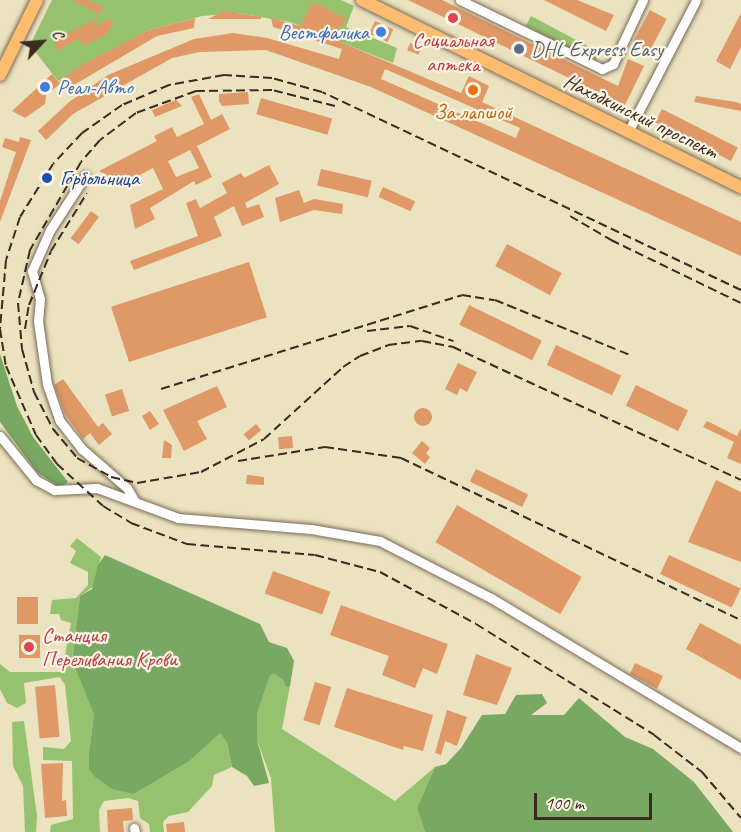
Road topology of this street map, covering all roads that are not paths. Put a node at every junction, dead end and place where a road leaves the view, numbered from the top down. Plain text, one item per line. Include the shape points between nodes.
1 (37, 0) edge
2 (362, 0) edge
3 (460, 0) edge
4 (643, 0) edge
5 (696, 0) edge
6 (0, 75) edge
7 (628, 132) junction
8 (85, 176) dead end
9 (741, 187) edge
10 (0, 437) edge
11 (134, 500) junction
12 (741, 748) edge

1 - 6 main road
2 - 7 main road, Находкинский проспект
3 - 4 street via 602,69 613,64
5 - 7 street
7 - 9 main road, Находкинский проспект
8 - 11 street via 50,230 32,271 40,299 38,321 47,384 60,421 81,450 127,488
10 - 11 street via 36,480 54,490 97,488
11 - 12 street via 178,518 311,529 380,540 491,598

